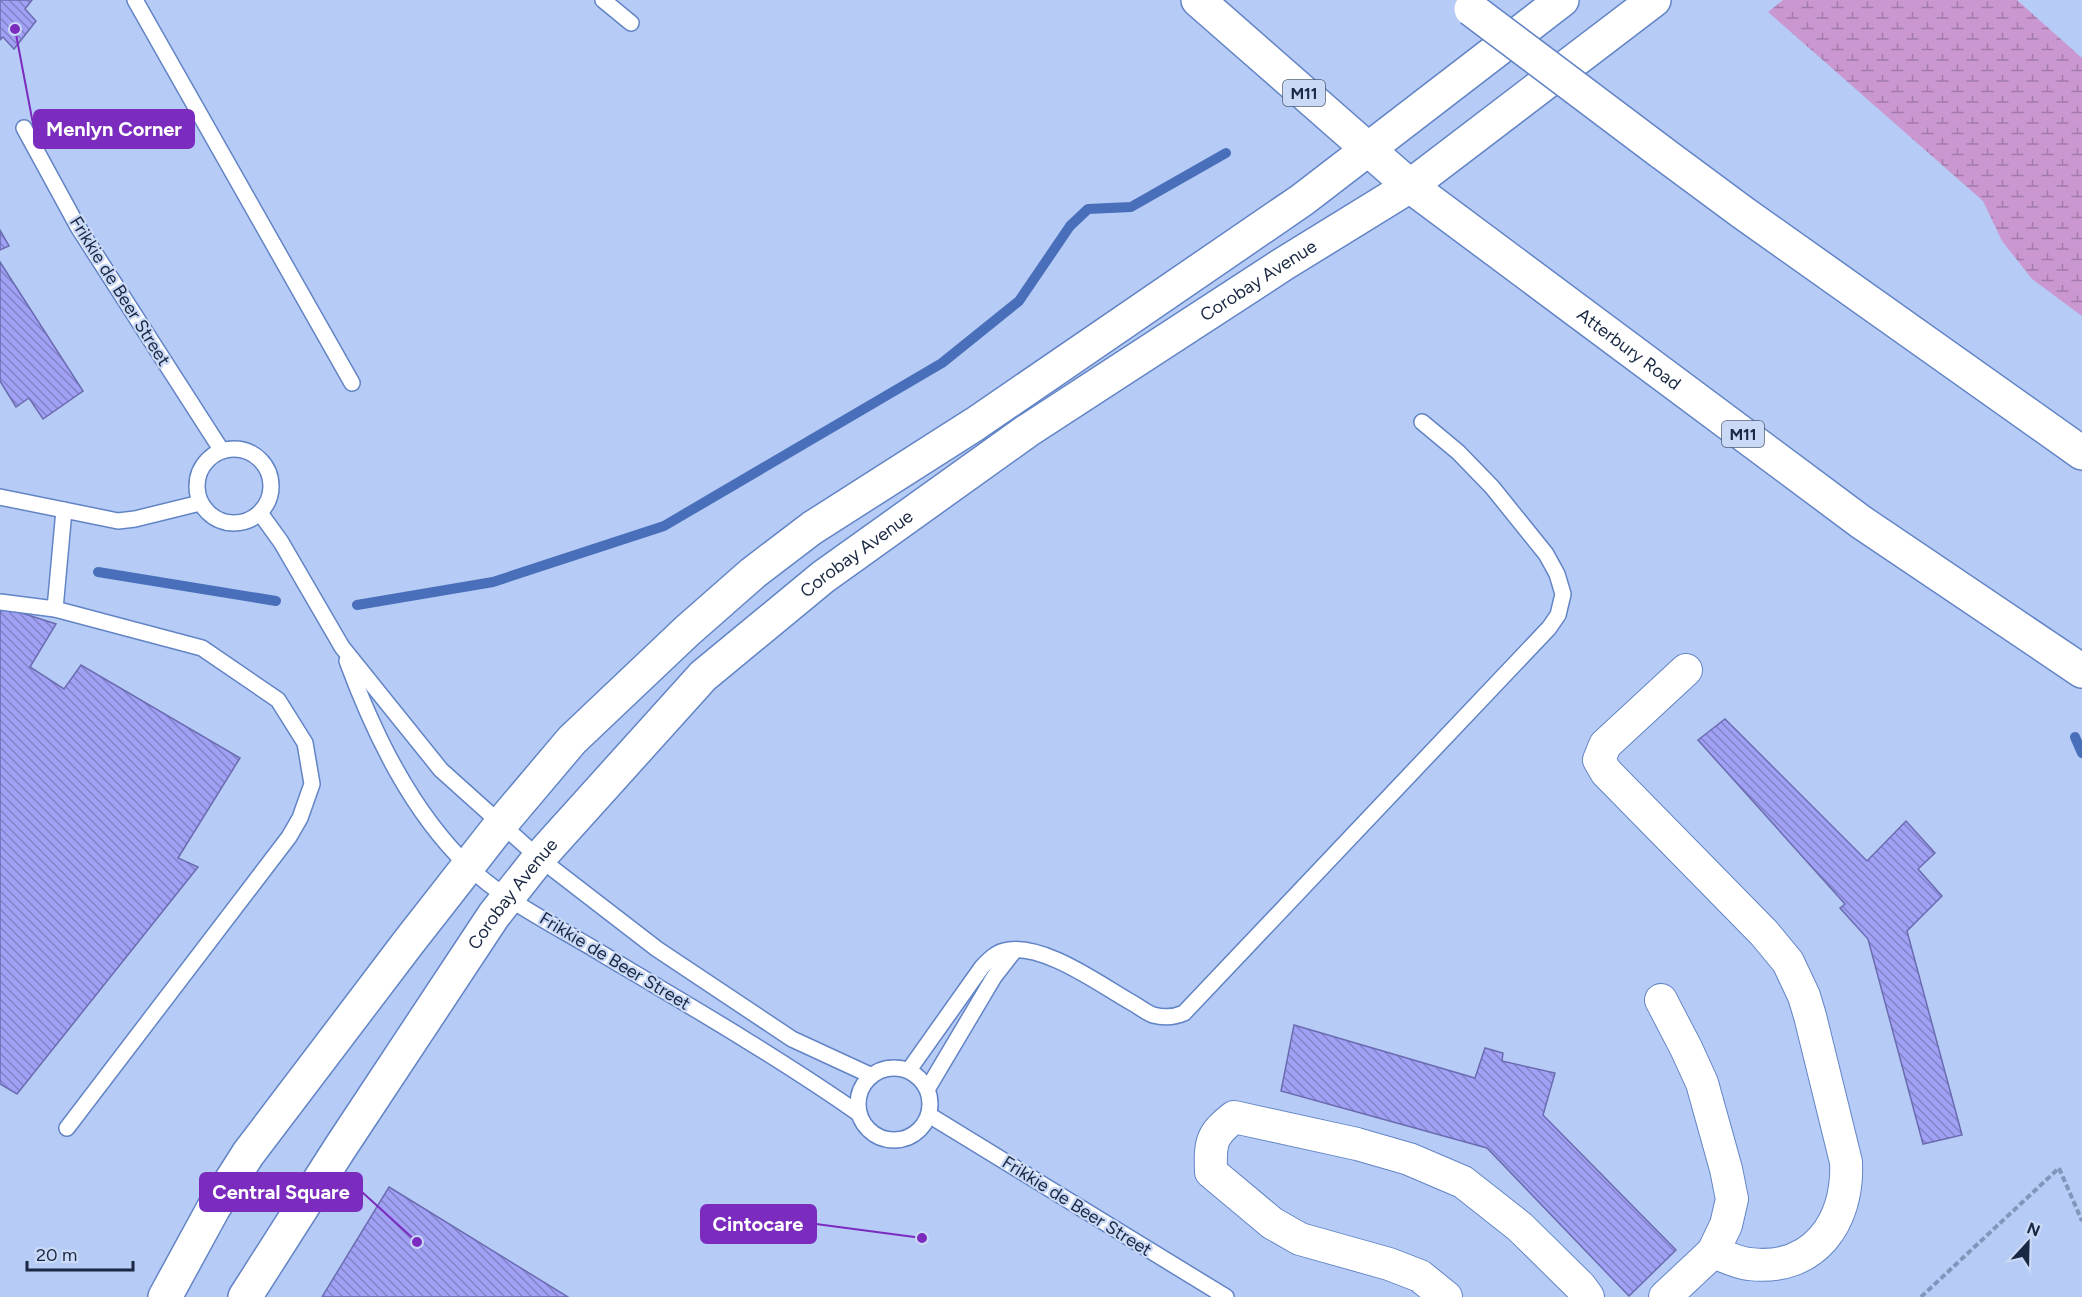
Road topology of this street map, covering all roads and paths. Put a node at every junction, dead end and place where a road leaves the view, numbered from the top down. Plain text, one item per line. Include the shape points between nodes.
1 (135, 0) edge
2 (603, 0) edge
3 (1198, 0) edge
4 (1562, 0) edge
5 (1654, 0) edge
6 (1464, 3) edge
7 (631, 23) dead end
8 (24, 128) dead end
9 (1368, 150) junction
10 (1410, 186) junction
11 (352, 382) dead end
12 (1422, 422) dead end
13 (222, 451) junction
14 (2082, 453) edge
15 (0, 497) edge
16 (200, 503) junction
17 (64, 510) junction
18 (260, 513) junction
19 (0, 602) edge
20 (55, 609) junction
21 (342, 647) junction
22 (1686, 670) dead end
23 (2082, 671) edge
24 (501, 824) junction
25 (539, 858) junction
26 (469, 867) junction
27 (508, 897) junction
28 (1015, 951) junction
29 (1661, 1000) dead end
30 (909, 1070) junction
31 (870, 1075) junction
32 (928, 1089) junction
33 (858, 1113) junction
34 (929, 1115) junction
35 (67, 1128) dead end
36 (2082, 1221) edge
37 (1713, 1252) junction
38 (165, 1297) edge
39 (245, 1297) edge
40 (1226, 1297) edge
41 (1446, 1297) edge
42 (1588, 1297) edge
43 (1665, 1297) edge
44 (1921, 1297) edge

1 - 11 lane
2 - 7 lane
3 - 9 street, Atterbury Road / M11
4 - 9 street
5 - 10 street, Corobay Avenue
6 - 14 street, bridge via 1660,152
8 - 13 lane, Frikkie de Beer Street via 78,227
9 - 10 street, Atterbury Road / M11
9 - 24 street via 975,424 812,528 753,573 572,740
10 - 23 street, Atterbury Road / M11 via 1861,522
10 - 25 street, Corobay Avenue via 1027,431 823,577 703,676
12 - 28 lane via 1492,487 1546,554 1563,594 1558,615 1549,628 1184,1013 1175,1017 1153,1015 1063,963 1032,951
13 - 16 lane via 200,468 196,490
13 - 18 lane via 250,452 268,470 271,495
15 - 17 lane
16 - 17 lane via 118,521
16 - 18 lane via 208,514 231,524 245,522
17 - 20 lane
18 - 21 lane, Frikkie de Beer Street
19 - 20 lane
20 - 35 lane via 202,648 278,700 305,743 312,784 289,837
21 - 24 lane, Frikkie de Beer Street via 441,770
21 - 26 lane, Frikkie de Beer Street via 369,714 403,780 434,828
22 - 37 street via 1605,745 1599,760 1606,772 1788,962 1810,1016 1847,1172 1844,1199 1835,1222 1816,1247 1798,1258 1746,1264
24 - 25 lane, Frikkie de Beer Street
24 - 26 street
25 - 27 street, Corobay Avenue
25 - 31 lane, Frikkie de Beer Street via 657,949 756,1016 792,1039
26 - 27 lane, Frikkie de Beer Street
26 - 38 street via 248,1154
27 - 33 lane, Frikkie de Beer Street
27 - 39 street, Corobay Avenue
28 - 30 lane via 1004,951 982,967
28 - 32 lane via 994,977
29 - 37 street via 1701,1083 1726,1169 1732,1199 1726,1225
30 - 31 lane via 896,1067
30 - 32 lane
31 - 33 lane via 861,1086
32 - 34 lane
33 - 34 lane, Frikkie de Beer Street via 864,1125 886,1140 912,1136
34 - 40 lane, Frikkie de Beer Street
36 - 44 path via 2059,1168
37 - 43 street
41 - 42 street via 1420,1276 1389,1263 1300,1239 1272,1223 1211,1172 1210,1148 1219,1129 1234,1117 1245,1119 1357,1144 1408,1159 1462,1182 1520,1227

